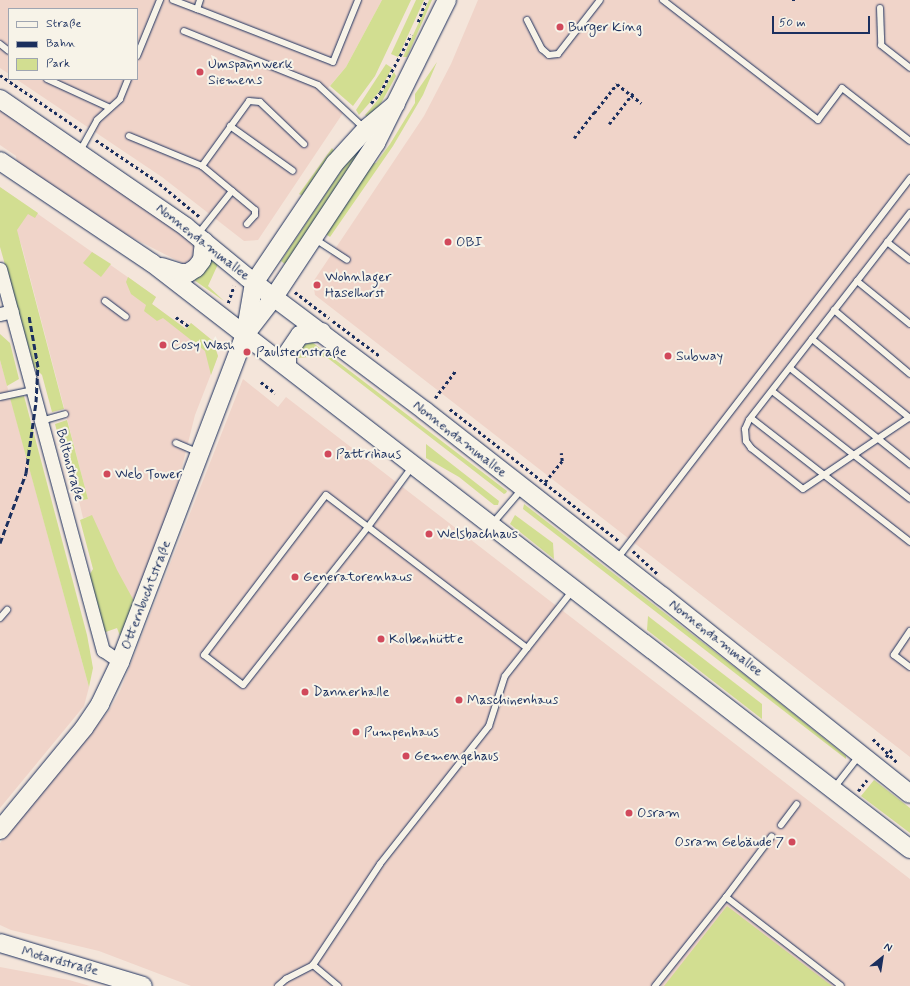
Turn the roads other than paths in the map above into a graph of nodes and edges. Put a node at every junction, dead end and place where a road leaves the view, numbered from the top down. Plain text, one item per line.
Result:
1 (160, 0) edge
2 (173, 0) edge
3 (200, 0) edge
4 (358, 0) edge
5 (447, 0) edge
6 (600, 0) edge
7 (662, 0) edge
8 (880, 8) dead end
9 (196, 9) junction
10 (526, 20) dead end
11 (184, 31) dead end
12 (0, 44) edge
13 (8, 50) edge
14 (138, 54) edge
15 (910, 68) edge
16 (49, 80) edge
17 (128, 80) edge
18 (0, 99) edge
19 (396, 104) junction
20 (110, 108) junction
21 (361, 125) junction
22 (230, 126) junction
23 (129, 136) dead end
24 (910, 141) edge
25 (304, 144) dead end
26 (80, 152) junction
27 (0, 161) edge
28 (202, 166) junction
29 (293, 171) dead end
30 (910, 178) edge
31 (232, 191) junction
32 (910, 213) edge
33 (247, 224) dead end
34 (202, 233) junction
35 (313, 238) junction
36 (887, 242) junction
37 (347, 260) dead end
38 (910, 260) edge
39 (152, 263) junction
40 (2, 274) edge
41 (857, 281) junction
42 (254, 283) junction
43 (274, 297) junction
44 (105, 301) dead end
45 (834, 310) junction
46 (6, 313) edge
47 (126, 317) dead end
48 (910, 324) edge
49 (322, 332) junction
50 (245, 335) junction
51 (812, 339) junction
52 (287, 366) junction
53 (790, 368) junction
54 (910, 374) edge
55 (33, 390) junction
56 (772, 391) junction
57 (0, 397) edge
58 (65, 414) dead end
59 (909, 417) edge
60 (751, 418) junction
61 (41, 421) junction
62 (878, 438) junction
63 (176, 443) dead end
64 (200, 454) junction
65 (852, 456) junction
66 (910, 464) edge
67 (414, 466) junction
68 (823, 476) junction
69 (523, 488) junction
70 (910, 499) edge
71 (491, 525) junction
72 (368, 527) junction
73 (910, 542) edge
74 (616, 560) junction
75 (573, 589) junction
76 (6, 610) dead end
77 (0, 618) edge
78 (910, 631) edge
79 (527, 648) junction
80 (120, 662) junction
81 (910, 667) edge
82 (861, 754) junction
83 (833, 789) junction
84 (910, 794) edge
85 (796, 804) dead end
86 (1, 825) edge
87 (781, 825) dead end
88 (772, 836) dead end
89 (910, 849) edge
90 (726, 897) junction
91 (3, 946) edge
92 (313, 965) junction
93 (143, 986) edge
94 (278, 986) edge
95 (338, 986) edge
96 (655, 986) edge
97 (841, 986) edge

1 - 14 lane
2 - 9 lane
3 - 9 lane
4 - 9 lane
5 - 19 main road
6 - 10 lane
7 - 24 lane
8 - 15 lane
11 - 21 lane
12 - 13 lane
16 - 20 lane
17 - 20 lane
18 - 26 main road, Nonnendammallee
19 - 21 main road
19 - 35 main road
20 - 26 lane
21 - 42 main road
22 - 25 lane
22 - 28 lane
22 - 29 lane
23 - 28 lane
26 - 34 main road, Nonnendammallee
27 - 39 main road
28 - 31 lane
30 - 74 lane
31 - 33 lane
31 - 34 lane
32 - 36 lane
34 - 39 main road
34 - 42 main road, Nonnendammallee
35 - 37 lane
35 - 43 main road
36 - 38 lane
36 - 41 lane
39 - 50 main road
40 - 46 street, Boltonstraße
41 - 45 lane
41 - 48 lane
42 - 43 main road, Nonnendammallee
42 - 50 main road
43 - 49 main road, Nonnendammallee
43 - 50 main road
44 - 47 lane
45 - 51 lane
45 - 54 lane
46 - 55 street, Boltonstraße
49 - 52 main road
49 - 69 main road, Nonnendammallee
50 - 52 main road
50 - 64 main road, Otternbuchtstraße
51 - 53 lane
51 - 59 lane
52 - 67 main road
53 - 56 lane
53 - 62 lane
55 - 57 lane
55 - 61 street, Boltonstraße
56 - 60 lane
56 - 65 lane
58 - 61 lane
59 - 62 lane
60 - 68 lane
60 - 68 lane
61 - 80 street, Boltonstraße
62 - 65 lane
62 - 66 lane
63 - 64 lane
64 - 80 main road, Otternbuchtstraße
65 - 68 lane
65 - 70 lane
67 - 71 main road
67 - 72 lane
68 - 73 lane
69 - 71 lane
69 - 74 main road, Nonnendammallee
71 - 75 main road
72 - 72 lane
72 - 79 lane
74 - 82 main road, Nonnendammallee
75 - 79 lane
75 - 83 main road
76 - 77 lane
78 - 81 lane
79 - 92 lane
80 - 86 main road, Otternbuchtstraße
82 - 83 lane
82 - 84 main road, Nonnendammallee
83 - 89 main road
85 - 87 lane
88 - 90 lane
90 - 96 lane
90 - 97 lane
91 - 93 main road, Motardstraße
92 - 94 lane
92 - 95 lane

